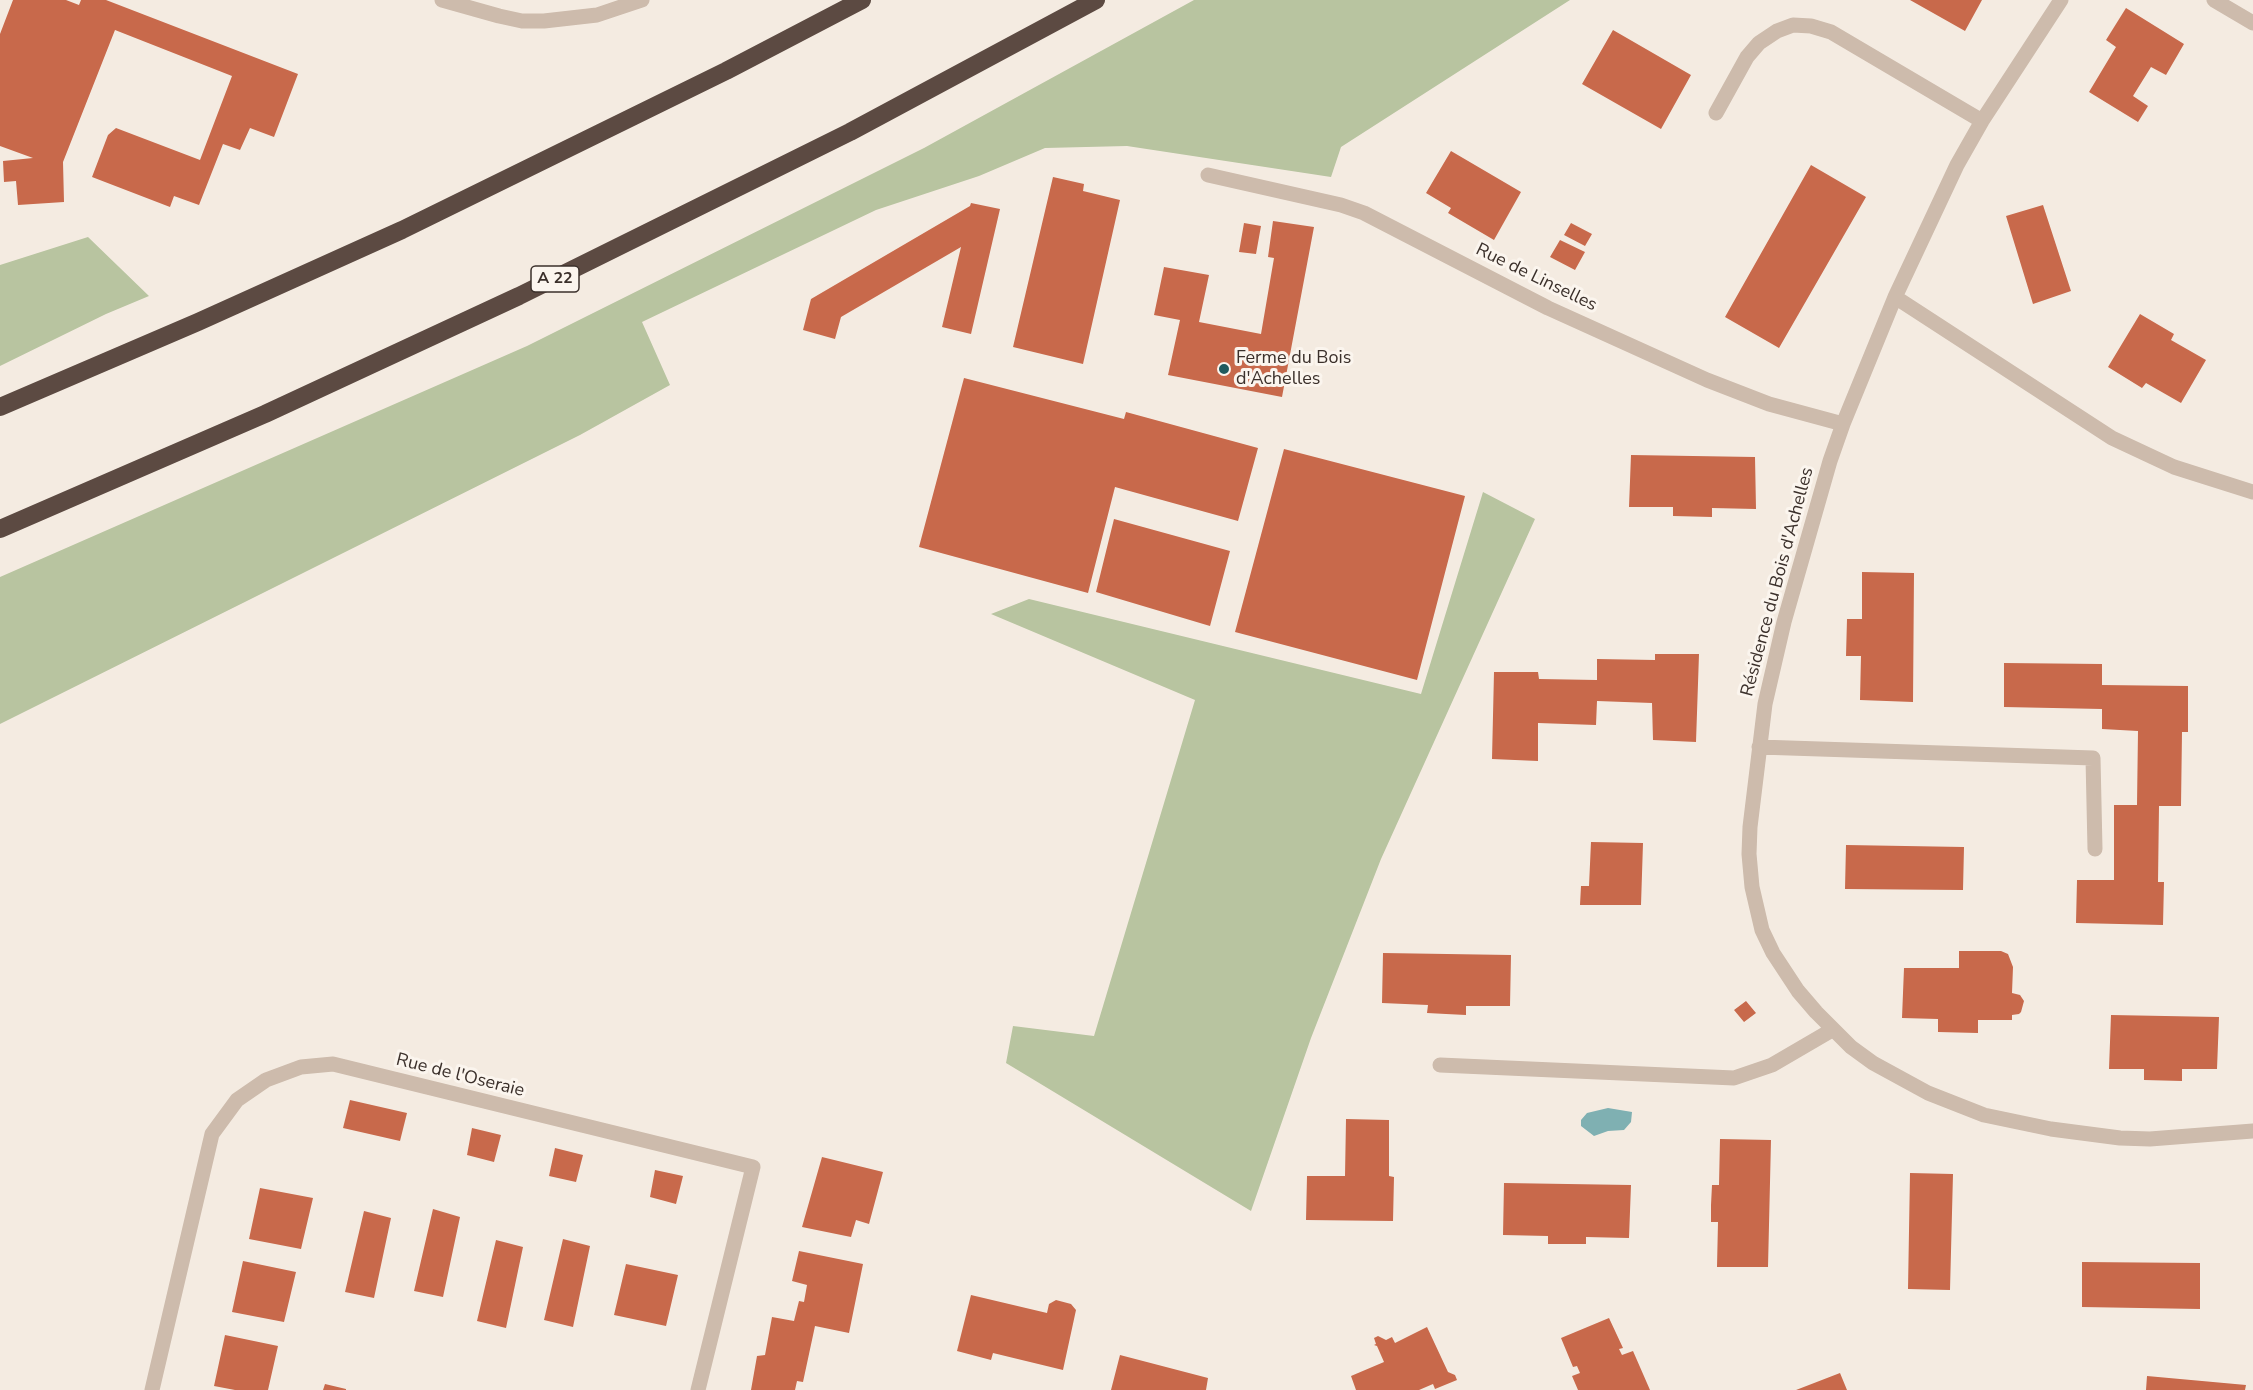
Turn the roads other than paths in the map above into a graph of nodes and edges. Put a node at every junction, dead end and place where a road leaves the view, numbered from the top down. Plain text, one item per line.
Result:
1 (442, 0) edge
2 (642, 0) edge
3 (862, 0) edge
4 (1096, 0) edge
5 (2061, 0) edge
6 (2214, 0) edge
7 (2253, 23) edge
8 (1716, 113) dead end
9 (1982, 121) junction
10 (1208, 175) dead end
11 (1894, 297) junction
12 (0, 407) edge
13 (1843, 424) junction
14 (2253, 492) edge
15 (0, 529) edge
16 (1759, 747) junction
17 (2095, 849) dead end
18 (1833, 1030) junction
19 (1440, 1065) dead end
20 (2253, 1131) edge
21 (152, 1390) edge
22 (698, 1390) edge

1 - 2 street
3 - 12 highway
4 - 15 highway, A 22
5 - 9 street, Résidence du Bois d'Achelles
6 - 7 street
8 - 9 street
9 - 11 street, Résidence du Bois d'Achelles
10 - 13 street, Rue de Linselles
11 - 13 street, Résidence du Bois d'Achelles
11 - 14 street
13 - 16 street, Résidence du Bois d'Achelles
16 - 17 street
16 - 18 street, Résidence du Bois d'Achelles
18 - 19 street
18 - 20 street, Résidence du Bois d'Achelles
21 - 22 street, Rue de l'Oseraie

